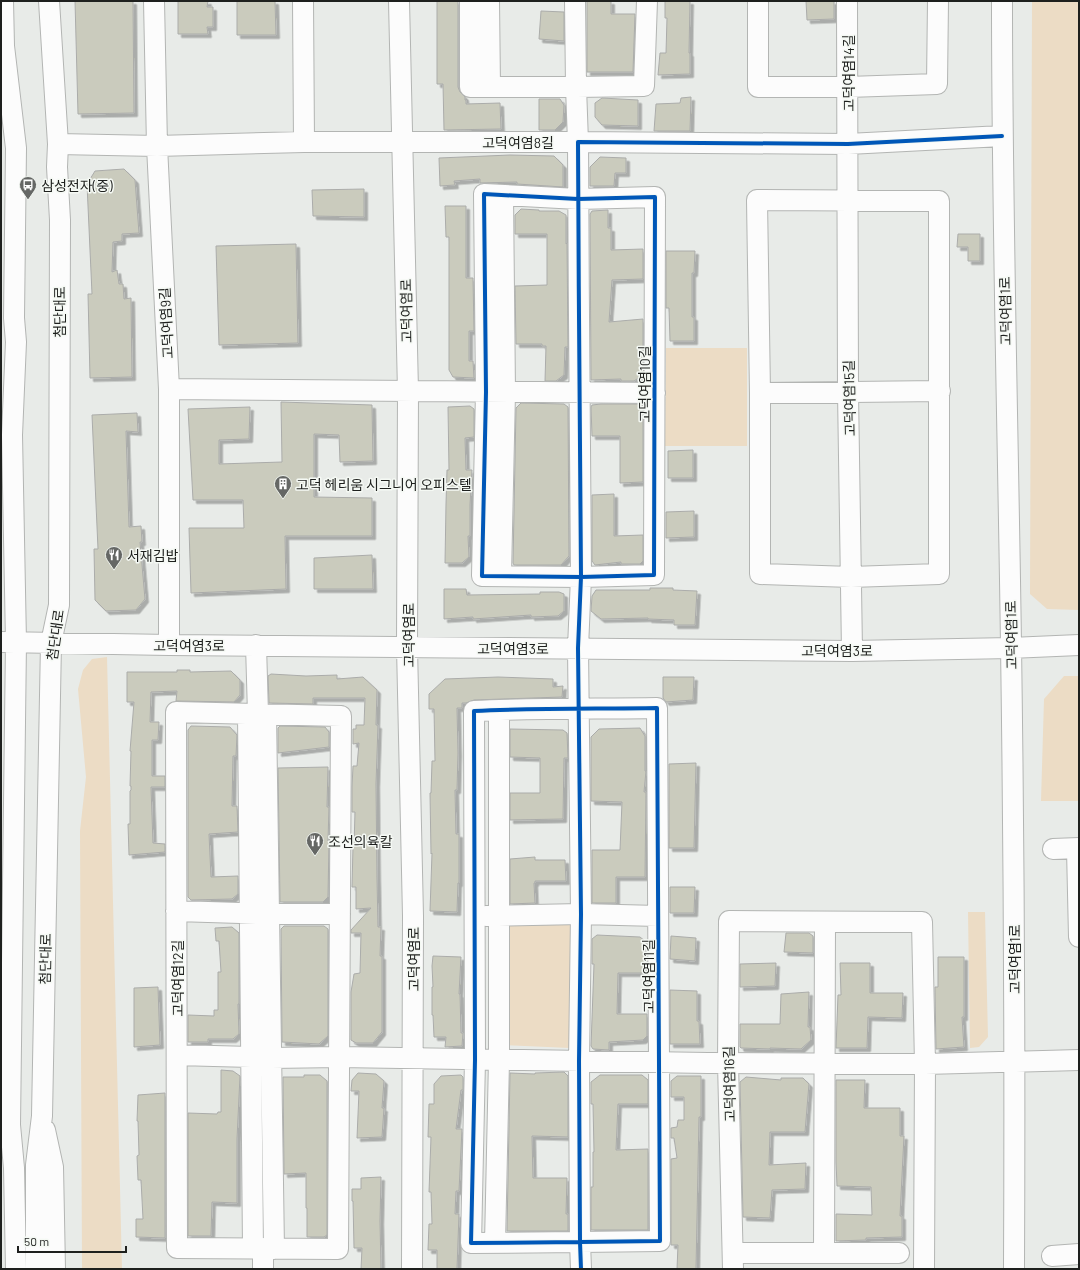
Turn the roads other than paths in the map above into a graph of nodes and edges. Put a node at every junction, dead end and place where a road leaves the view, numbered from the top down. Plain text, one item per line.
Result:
1 (3, 1) edge
2 (49, 1) edge
3 (154, 1) edge
4 (303, 1) edge
5 (399, 1) edge
6 (470, 1) edge
7 (489, 1) edge
8 (575, 1) edge
9 (647, 1) edge
10 (758, 1) edge
11 (847, 1) edge
12 (938, 1) edge
13 (1002, 1) edge
14 (490, 87) junction
15 (576, 87) junction
16 (848, 87) junction
17 (1002, 136) junction
18 (304, 142) junction
19 (403, 142) junction
20 (578, 142) junction
21 (58, 144) junction
22 (848, 144) junction
23 (157, 146) junction
24 (578, 199) junction
25 (848, 200) junction
26 (169, 389) junction
27 (408, 391) junction
28 (940, 391) junction
29 (496, 392) junction
30 (579, 392) junction
31 (848, 392) junction
32 (655, 393) junction
33 (760, 393) junction
34 (581, 577) junction
35 (851, 577) junction
36 (8, 642) edge
37 (51, 643) junction
38 (169, 645) junction
39 (256, 645) junction
40 (1079, 645) edge
41 (407, 647) junction
42 (578, 648) junction
43 (1011, 648) junction
44 (852, 651) junction
45 (579, 709) junction
46 (499, 710) junction
47 (257, 714) junction
48 (1078, 848) edge
49 (1053, 849) dead end
50 (176, 911) junction
51 (259, 914) junction
52 (340, 914) junction
53 (581, 914) junction
54 (474, 916) junction
55 (499, 916) junction
56 (658, 916) junction
57 (825, 922) junction
58 (1079, 937) edge
59 (177, 1055) junction
60 (251, 1057) junction
61 (339, 1057) junction
62 (271, 1058) junction
63 (414, 1058) junction
64 (475, 1060) junction
65 (499, 1060) junction
66 (1079, 1060) edge
67 (580, 1061) junction
68 (659, 1062) junction
69 (1014, 1062) junction
70 (728, 1063) junction
71 (824, 1063) junction
72 (925, 1064) junction
73 (42, 1116) junction
74 (10, 1125) junction
75 (1, 1147) edge
76 (580, 1242) junction
77 (495, 1243) junction
78 (263, 1248) junction
79 (824, 1253) junction
80 (899, 1253) dead end
81 (1079, 1254) edge
82 (1052, 1256) dead end
83 (733, 1261) edge
84 (16, 1269) edge
85 (36, 1269) edge
86 (54, 1269) edge
87 (262, 1269) edge
88 (412, 1269) edge
89 (580, 1269) edge
90 (924, 1269) edge
91 (1014, 1269) edge

1 - 36 street
2 - 21 street, 첨단대로
3 - 23 street, 고덕여염9길
4 - 18 street
5 - 19 street, 고덕여염로
6 - 14 street
7 - 14 street
8 - 15 street
9 - 15 street
10 - 16 street
11 - 16 street, 고덕여염14길
12 - 16 street
13 - 17 street, 고덕여염1로
14 - 15 street
15 - 20 street
16 - 22 street, 고덕여염14길
17 - 22 street, 고덕여염8길
17 - 43 street, 고덕여염1로
18 - 19 street
18 - 23 street
19 - 20 street, 고덕여염8길
19 - 27 street, 고덕여염로
20 - 22 street, 고덕여염8길
20 - 24 street
21 - 23 street
21 - 37 street, 첨단대로
22 - 25 street, 고덕여염15길
23 - 26 street, 고덕여염9길
24 - 29 street, 고덕여염10길
24 - 30 street
24 - 32 street, 고덕여염10길
25 - 28 street
25 - 31 street, 고덕여염15길
25 - 33 street
26 - 27 street
26 - 38 street, 고덕여염9길
27 - 29 street
27 - 41 street, 고덕여염로
28 - 31 street
28 - 35 street
29 - 30 street
29 - 34 street, 고덕여염10길
30 - 32 street
30 - 34 street
31 - 33 street
31 - 35 street, 고덕여염15길
32 - 34 street, 고덕여염10길
33 - 35 street
34 - 42 street
35 - 44 street, 고덕여염15길
36 - 37 street, 고덕여염3로
36 - 74 street
37 - 38 street, 고덕여염3로
37 - 73 street, 첨단대로
38 - 39 street, 고덕여염3로
39 - 41 street, 고덕여염3로
39 - 47 street
40 - 43 street, 고덕여염3로
41 - 42 street, 고덕여염3로
41 - 63 street, 고덕여염로
42 - 44 street, 고덕여염3로
42 - 45 street
43 - 44 street, 고덕여염3로
43 - 69 street, 고덕여염1로
45 - 46 street, 고덕여염11길
45 - 53 street
45 - 56 street, 고덕여염11길
46 - 54 street, 고덕여염11길
46 - 55 street
47 - 50 street, 고덕여염12길
47 - 51 street
47 - 52 street, 고덕여염12길
48 - 49 street
48 - 58 street
50 - 51 street
50 - 59 street, 고덕여염12길
51 - 52 street
51 - 60 street
51 - 62 street
52 - 61 street, 고덕여염12길
53 - 55 street
53 - 56 street
53 - 67 street
54 - 55 street
54 - 64 street
55 - 65 street
56 - 68 street, 고덕여염11길
57 - 70 street, 고덕여염16길
57 - 71 street
57 - 72 street, 고덕여염16길
59 - 60 street
59 - 78 street, 고덕여염12길
60 - 62 street
60 - 78 street
61 - 62 street
61 - 63 street
61 - 78 street, 고덕여염12길
62 - 78 street
63 - 64 street
63 - 88 street, 고덕여염로
64 - 65 street
64 - 77 street, 고덕여염11길
65 - 67 street
65 - 77 street
66 - 69 street
67 - 68 street
67 - 76 street
68 - 70 street
68 - 76 street, 고덕여염11길
69 - 72 street
69 - 91 street, 고덕여염1로
70 - 71 street
70 - 83 street, 고덕여염16길
71 - 72 street
71 - 79 street
72 - 90 street, 고덕여염16길
73 - 85 street, 첨단대로
73 - 86 street
74 - 75 street
74 - 84 street
76 - 77 street, 고덕여염11길
76 - 89 street
78 - 87 street
79 - 80 street, 고덕여염16길
79 - 83 street, 고덕여염16길
81 - 82 street

